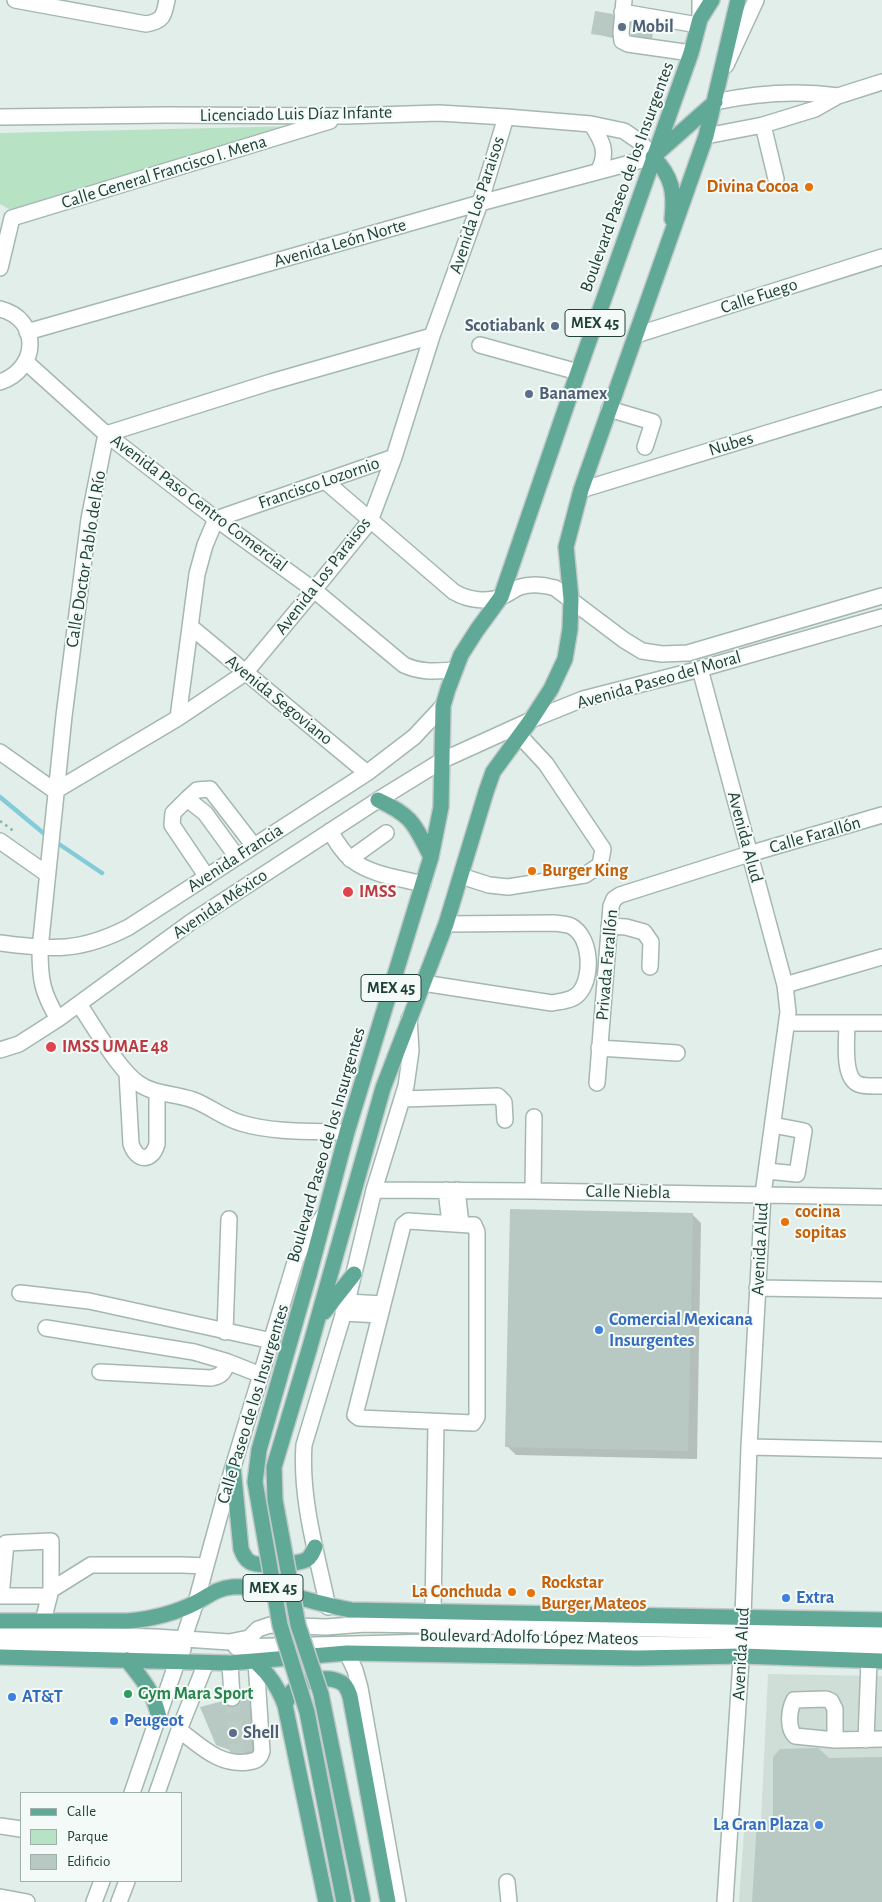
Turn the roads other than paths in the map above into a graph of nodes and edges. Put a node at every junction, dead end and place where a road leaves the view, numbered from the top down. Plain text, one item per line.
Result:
1 (15, 0) edge
2 (167, 0) edge
3 (700, 0) edge
4 (712, 0) edge
5 (738, 0) edge
6 (756, 0) edge
7 (623, 6) edge
8 (699, 22) junction
9 (691, 53) junction
10 (719, 80) junction
11 (881, 84) edge
12 (838, 96) junction
13 (715, 102) junction
14 (345, 116) junction
15 (506, 117) junction
16 (0, 118) edge
17 (591, 124) junction
18 (763, 125) junction
19 (706, 136) junction
20 (653, 157) junction
21 (598, 171) junction
22 (776, 179) dead end
23 (480, 203) junction
24 (6, 216) edge
25 (667, 248) junction
26 (882, 256) edge
27 (0, 268) edge
28 (0, 309) edge
29 (27, 332) junction
30 (636, 335) junction
31 (432, 336) junction
32 (480, 345) dead end
33 (26, 362) junction
34 (578, 372) junction
35 (0, 382) edge
36 (882, 398) edge
37 (609, 409) junction
38 (106, 434) junction
39 (645, 447) dead end
40 (394, 458) junction
41 (325, 481) junction
42 (581, 490) junction
43 (216, 518) junction
44 (370, 521) junction
45 (314, 590) junction
46 (882, 596) edge
47 (502, 597) junction
48 (571, 599) junction
49 (882, 616) edge
50 (191, 627) junction
51 (700, 668) junction
52 (455, 670) junction
53 (245, 673) junction
54 (444, 706) junction
55 (178, 718) junction
56 (531, 720) junction
57 (520, 736) junction
58 (0, 752) edge
59 (443, 760) junction
60 (367, 773) junction
61 (55, 791) junction
62 (188, 799) junction
63 (378, 800) junction
64 (882, 816) edge
65 (330, 831) junction
66 (386, 833) dead end
67 (0, 841) edge
68 (254, 846) junction
69 (749, 854) junction
70 (237, 857) junction
71 (431, 857) junction
72 (350, 859) junction
73 (47, 874) junction
74 (461, 876) junction
75 (207, 877) junction
76 (423, 884) junction
77 (446, 924) junction
78 (609, 926) junction
79 (0, 943) edge
80 (40, 949) junction
81 (882, 957) edge
82 (650, 967) dead end
83 (423, 983) junction
84 (785, 985) junction
85 (79, 1004) junction
86 (58, 1019) junction
87 (409, 1019) junction
88 (788, 1023) junction
89 (847, 1024) junction
90 (882, 1024) edge
91 (600, 1048) junction
92 (0, 1050) edge
93 (677, 1053) dead end
94 (127, 1074) junction
95 (597, 1083) dead end
96 (882, 1086) edge
97 (157, 1092) junction
98 (402, 1099) junction
99 (534, 1117) dead end
100 (505, 1120) dead end
101 (773, 1125) junction
102 (347, 1132) junction
103 (766, 1171) junction
104 (374, 1190) junction
105 (452, 1190) junction
106 (533, 1191) junction
107 (763, 1194) junction
108 (882, 1197) edge
109 (325, 1214) junction
110 (229, 1219) dead end
111 (456, 1224) junction
112 (354, 1274) junction
113 (757, 1288) junction
114 (882, 1290) edge
115 (20, 1293) dead end
116 (345, 1308) junction
117 (381, 1309) junction
118 (318, 1322) junction
119 (46, 1328) dead end
120 (225, 1332) junction
121 (272, 1341) junction
122 (228, 1362) junction
123 (100, 1372) dead end
124 (261, 1375) junction
125 (436, 1422) junction
126 (749, 1447) junction
127 (882, 1450) edge
128 (233, 1467) junction
129 (315, 1547) junction
130 (206, 1566) junction
131 (50, 1593) junction
132 (196, 1602) junction
133 (328, 1607) junction
134 (433, 1612) junction
135 (882, 1620) edge
136 (0, 1621) edge
137 (43, 1621) junction
138 (882, 1633) edge
139 (0, 1634) edge
140 (742, 1638) junction
141 (0, 1645) edge
142 (882, 1647) edge
143 (181, 1650) junction
144 (347, 1653) junction
145 (0, 1657) edge
146 (126, 1660) junction
147 (875, 1661) edge
148 (256, 1662) junction
149 (206, 1663) junction
150 (230, 1663) junction
151 (232, 1698) tunnel mouth
152 (285, 1705) junction
153 (159, 1717) junction
154 (179, 1730) junction
155 (882, 1739) edge
156 (835, 1740) dead end
157 (866, 1740) junction
158 (132, 1792) edge
159 (157, 1792) edge
160 (0, 1826) edge
161 (20, 1829) edge
162 (102, 1882) edge
163 (127, 1882) edge
164 (507, 1882) dead end
165 (0, 1897) edge
166 (125, 1901) edge
167 (27, 1902) edge
168 (94, 1902) edge
169 (326, 1902) edge
170 (344, 1902) edge
171 (363, 1902) edge
172 (388, 1902) edge
173 (398, 1902) edge
174 (509, 1902) edge
175 (725, 1902) edge

1 - 2 street
3 - 8 street, Boulevard Paseo de los Insurgentes
4 - 8 main road, Boulevard Paseo de los Insurgentes / MEX 45
5 - 10 main road, MEX 45
6 - 10 street
7 - 8 street
7 - 9 street
8 - 9 main road, Boulevard Paseo de los Insurgentes / MEX 45
9 - 20 main road, Boulevard Paseo de los Insurgentes / MEX 45
10 - 13 main road, MEX 45
11 - 12 street
12 - 13 street
12 - 18 street
13 - 19 main road, MEX 45
13 - 20 main road
14 - 15 street, Licenciado Luis Díaz Infante
14 - 16 street, Licenciado Luis Díaz Infante
14 - 24 street, Calle General Francisco I. Mena
15 - 17 street, Licenciado Luis Díaz Infante
15 - 23 street, Avenida Los Paraisos
17 - 20 street, Licenciado Luis Díaz Infante
17 - 21 street
18 - 19 street
18 - 22 street
19 - 25 main road, MEX 45
20 - 21 street, Avenida León Norte
20 - 25 main road
20 - 34 main road, Boulevard Paseo de los Insurgentes / MEX 45
21 - 23 street, Avenida León Norte
23 - 29 street, Avenida León Norte
23 - 31 street, Avenida Los Paraisos
24 - 27 street
25 - 30 main road, MEX 45
26 - 30 street, Calle Fuego
28 - 29 street
29 - 33 street
30 - 37 main road, MEX 45
31 - 38 street
31 - 40 street, Avenida Los Paraisos
32 - 34 street
33 - 35 street
33 - 38 street, Avenida Paso Centro Comercial
34 - 47 main road, Boulevard Paseo de los Insurgentes / MEX 45
36 - 42 street, Nubes
37 - 39 street
37 - 42 main road, MEX 45
38 - 43 street, Avenida Paso Centro Comercial
38 - 61 street, Calle Doctor Pablo del Río
40 - 41 street, Francisco Lozornio
40 - 44 street, Avenida Los Paraisos
41 - 43 street, Francisco Lozornio
41 - 44 street, Avenida Paseo del Moral
42 - 48 main road, MEX 45
43 - 45 street, Avenida Paso Centro Comercial
43 - 50 street
44 - 45 street, Avenida Los Paraisos
44 - 47 street, Avenida Paseo del Moral
45 - 52 street, Avenida Paso Centro Comercial
45 - 53 street, Avenida Los Paraisos
46 - 48 street, Avenida Paseo del Moral
47 - 48 street, Avenida Paseo del Moral
47 - 52 main road, Boulevard Paseo de los Insurgentes / MEX 45
48 - 56 main road, MEX 45
49 - 51 street, Avenida Paseo del Moral
50 - 53 street, Avenida Segoviano
50 - 55 street
51 - 56 street, Avenida Paseo del Moral
51 - 69 street, Avenida Alud
52 - 54 main road, Boulevard Paseo de los Insurgentes / MEX 45
53 - 55 street, Avenida Los Paraisos
53 - 60 street, Avenida Segoviano
54 - 59 main road, Boulevard Paseo de los Insurgentes / MEX 45
54 - 60 street, Avenida Francia
55 - 61 street, Avenida Los Paraisos
56 - 57 main road, MEX 45
56 - 59 street, Avenida Paseo del Moral
57 - 74 main road, MEX 45
57 - 74 street
58 - 61 street
59 - 63 street, Avenida México
59 - 71 main road, Boulevard Paseo de los Insurgentes / MEX 45
60 - 68 street, Avenida Francia
61 - 73 street, Calle Doctor Pablo del Río
62 - 68 street
62 - 70 street
62 - 75 street
63 - 65 street, Avenida México
63 - 71 main road
64 - 69 street, Calle Farallón
65 - 72 street
65 - 85 street, Avenida México
66 - 72 street
67 - 73 street
68 - 70 street, Avenida Francia
69 - 78 street, Privada Farallón
69 - 84 street, Avenida Alud
70 - 75 street, Avenida Francia
71 - 76 main road, Boulevard Paseo de los Insurgentes / MEX 45
72 - 76 street
73 - 80 street, Calle Doctor Pablo del Río
74 - 77 main road, MEX 45
75 - 80 street, Avenida Francia
76 - 102 main road, Boulevard Paseo de los Insurgentes / MEX 45
77 - 83 main road, MEX 45
77 - 83 street
78 - 82 street
78 - 91 street, Privada Farallón
79 - 80 street, Avenida Francia
80 - 86 street, Calle Doctor Pablo del Río
81 - 84 street
83 - 87 main road, MEX 45
84 - 88 street, Avenida Alud
85 - 86 street, Avenida México
85 - 94 street
86 - 92 street, Avenida México
87 - 98 street
87 - 118 main road, MEX 45
88 - 89 street
88 - 101 street, Avenida Alud
89 - 90 street
89 - 96 street
91 - 93 street
91 - 95 street, Privada Farallón
94 - 97 street
94 - 97 street
97 - 102 street
98 - 100 street
98 - 104 street
99 - 106 street
101 - 103 street, Avenida Alud
101 - 103 street
102 - 109 main road, Boulevard Paseo de los Insurgentes / MEX 45
103 - 107 street, Avenida Alud
104 - 105 street, Calle Niebla
104 - 112 street
105 - 106 street, Calle Niebla
105 - 111 street
106 - 107 street, Calle Niebla
107 - 108 street, Calle Niebla
107 - 113 street, Avenida Alud
109 - 121 street, Calle Paseo de los Insurgentes
109 - 170 main road, Boulevard Paseo de los Insurgentes / MEX 45, bridge
110 - 120 street
111 - 117 street
111 - 125 street
112 - 116 street
112 - 118 main road
113 - 114 street
113 - 126 street, Avenida Alud
115 - 120 street
116 - 117 street
116 - 129 street
117 - 125 street
118 - 171 main road, MEX 45, bridge
119 - 122 street
120 - 121 street
121 - 124 street, Calle Paseo de los Insurgentes
122 - 123 street
122 - 124 street
124 - 128 street, Calle Paseo de los Insurgentes
125 - 134 street
126 - 127 street
126 - 140 street, Avenida Alud
128 - 129 main road
128 - 130 street, Calle Paseo de los Insurgentes
129 - 133 street
130 - 131 street
130 - 132 street, Calle Paseo de los Insurgentes
131 - 131 street
131 - 137 street
132 - 133 main road, Boulevard Adolfo López Mateos
132 - 137 main road, Boulevard Adolfo López Mateos
132 - 143 street, Calle Paseo de los Insurgentes
133 - 134 main road, Boulevard Adolfo López Mateos
134 - 140 main road, Boulevard Adolfo López Mateos
135 - 140 main road, Boulevard Adolfo López Mateos
136 - 137 main road, Boulevard Adolfo López Mateos
138 - 140 street
139 - 143 street
140 - 142 street
140 - 143 street
140 - 143 street
140 - 144 main road, Boulevard Adolfo López Mateos
140 - 147 main road, Boulevard Adolfo López Mateos
140 - 175 street, Avenida Alud
141 - 143 street
143 - 146 main road, Boulevard Adolfo López Mateos
143 - 149 main road, Boulevard Adolfo López Mateos
143 - 153 street, Calle Paseo de los Insurgentes
144 - 148 main road, Boulevard Adolfo López Mateos
144 - 173 street
145 - 146 main road, Boulevard Adolfo López Mateos
146 - 153 main road
147 - 157 street
148 - 150 main road, Boulevard Adolfo López Mateos
148 - 152 main road
148 - 154 street
149 - 150 main road, Boulevard Adolfo López Mateos
149 - 154 street
150 - 151 street
152 - 169 main road
152 - 172 main road
153 - 158 street, Calle Paseo de los Insurgentes
154 - 159 street
155 - 157 street
156 - 157 street
160 - 161 street
162 - 168 street
163 - 166 street
164 - 174 street
165 - 167 street

